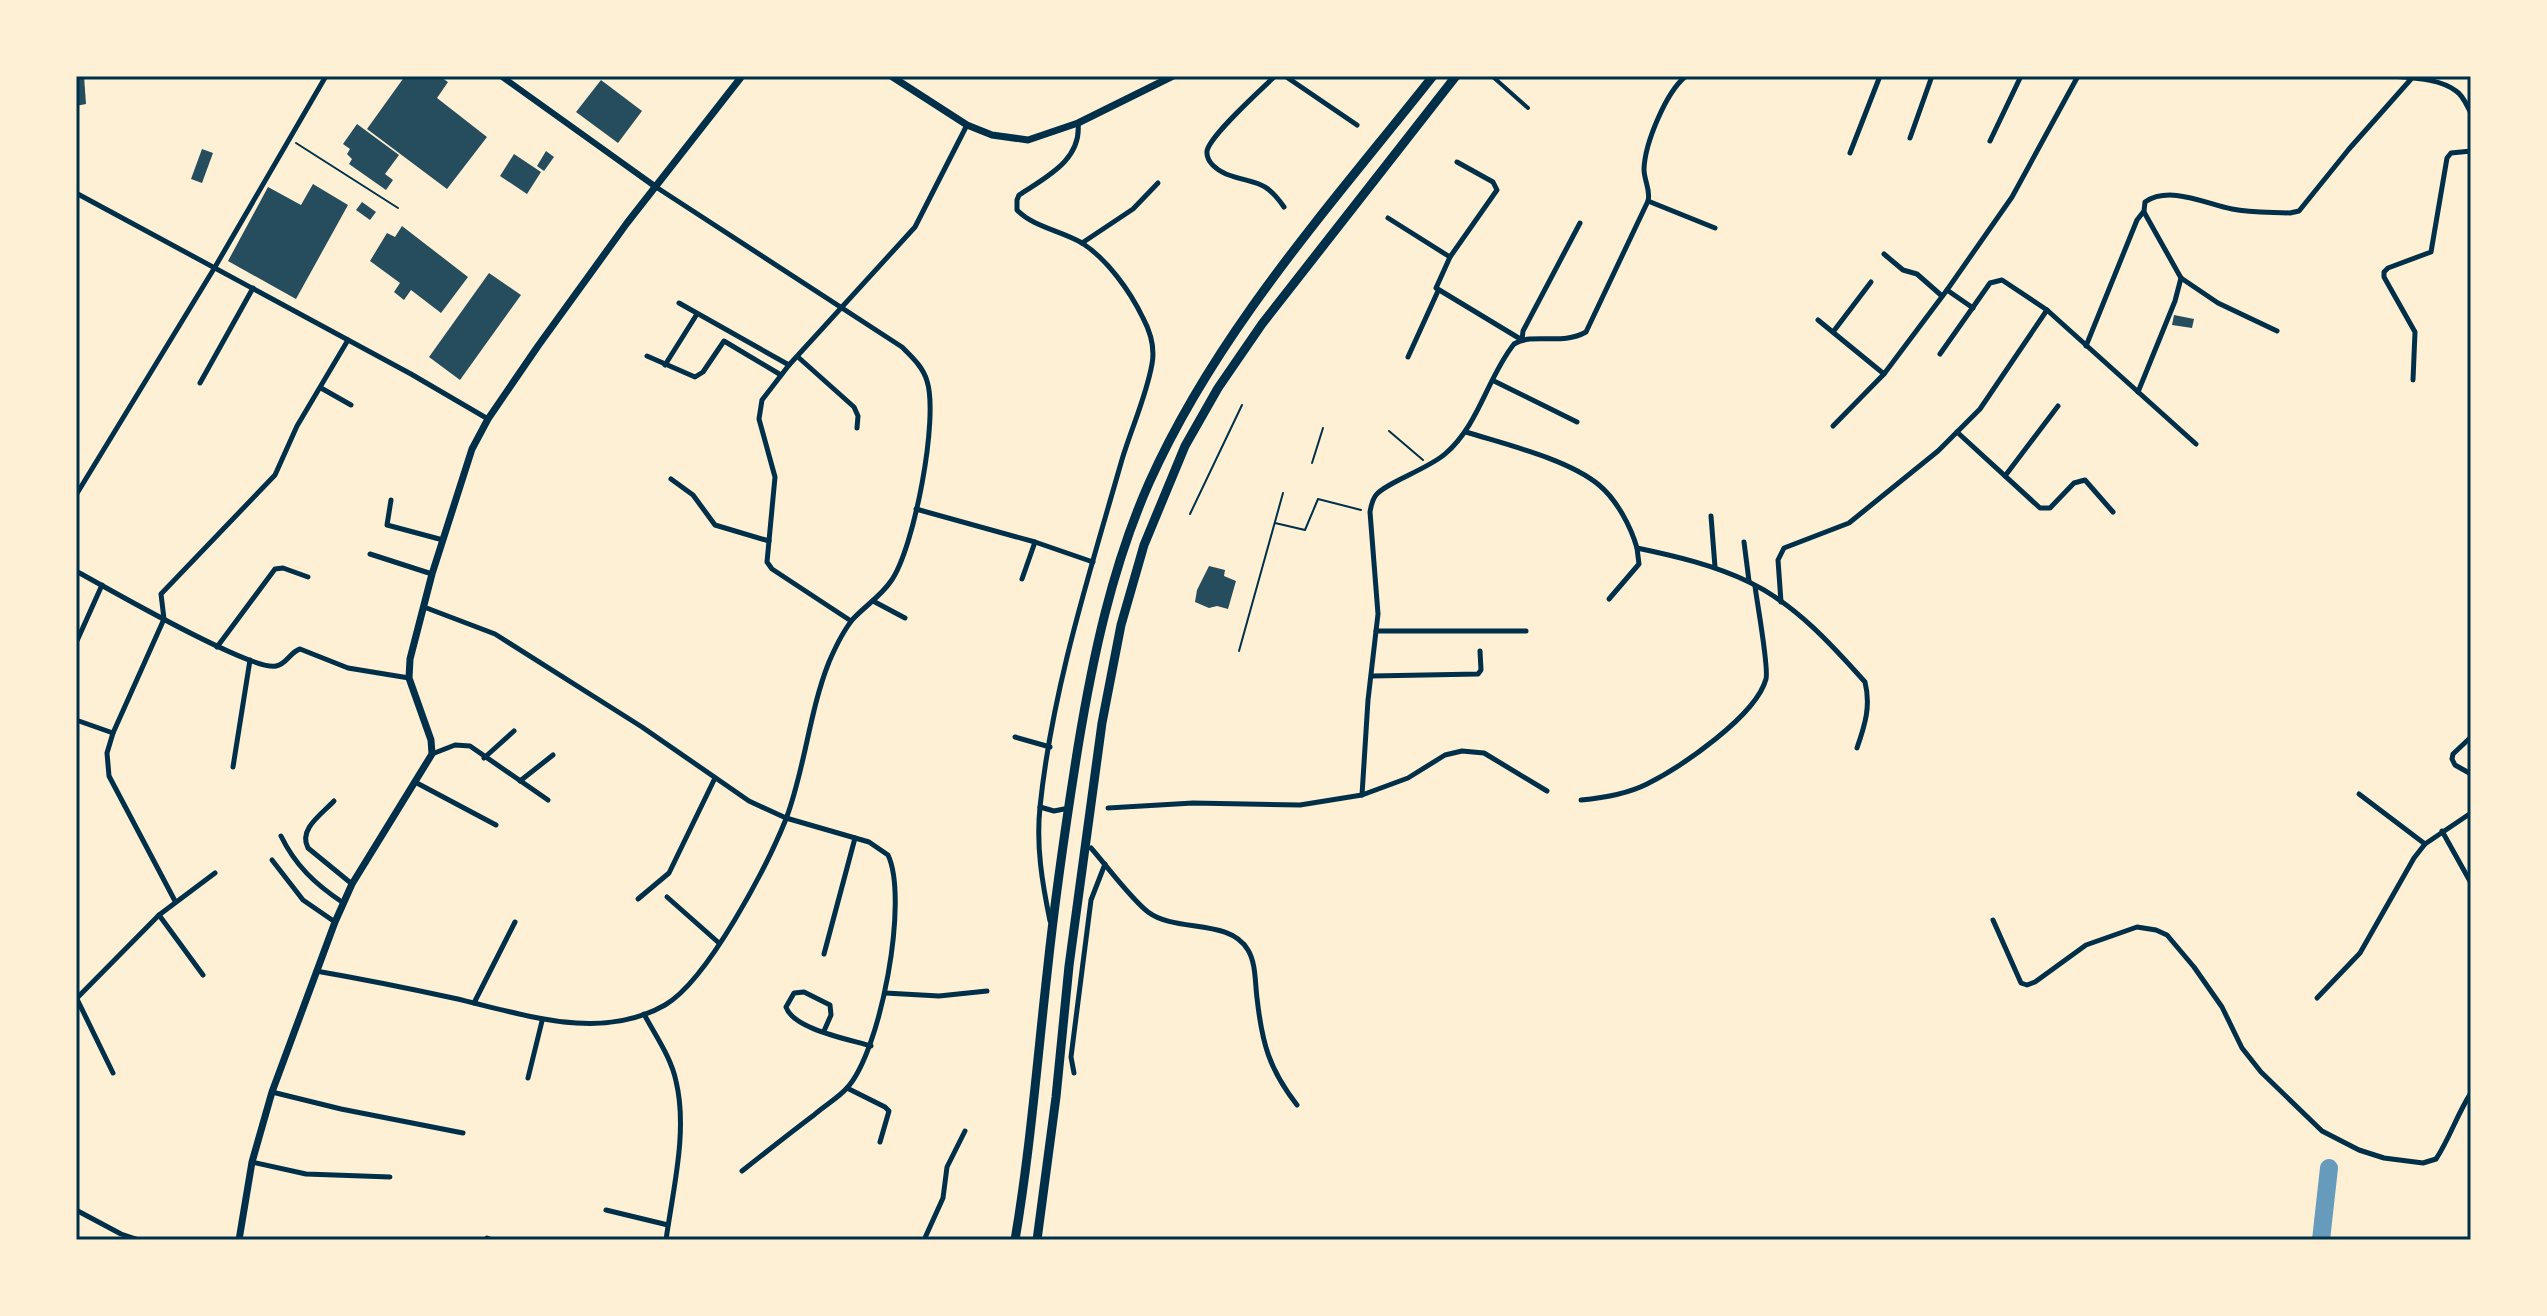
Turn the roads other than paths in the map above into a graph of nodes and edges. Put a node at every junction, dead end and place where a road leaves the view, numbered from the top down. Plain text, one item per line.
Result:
1 (326, 76) edge
2 (501, 76) edge
3 (520, 76) edge
4 (742, 76) edge
5 (891, 76) edge
6 (1173, 76) edge
7 (1275, 76) edge
8 (1285, 76) edge
9 (1433, 76) edge
10 (1456, 76) edge
11 (1492, 76) edge
12 (1686, 76) edge
13 (1880, 76) edge
14 (1932, 76) edge
15 (2021, 76) edge
16 (2078, 76) edge
17 (2390, 76) edge
18 (2412, 78) junction
19 (513, 85) junction
20 (1528, 108) dead end
21 (2471, 113) edge
22 (1078, 123) junction
23 (967, 125) junction
24 (1357, 125) dead end
25 (1910, 138) dead end
26 (1990, 141) dead end
27 (2471, 151) edge
28 (1850, 153) dead end
29 (1457, 162) dead end
30 (1158, 183) dead end
31 (656, 187) junction
32 (76, 193) edge
33 (1648, 201) junction
34 (1284, 207) dead end
35 (2144, 211) junction
36 (1388, 218) dead end
37 (1580, 223) dead end
38 (1715, 228) dead end
39 (1082, 243) junction
40 (1884, 254) dead end
41 (1450, 257) junction
42 (215, 267) junction
43 (2181, 278) junction
44 (1871, 282) dead end
45 (253, 288) junction
46 (1947, 290) junction
47 (1438, 291) junction
48 (1942, 296) junction
49 (679, 303) dead end
50 (1973, 308) junction
51 (841, 309) junction
52 (2047, 310) junction
53 (697, 314) junction
54 (1818, 320) dead end
55 (2277, 331) dead end
56 (1833, 332) junction
57 (348, 340) junction
58 (1522, 340) junction
59 (2086, 346) junction
60 (1940, 354) dead end
61 (647, 356) dead end
62 (798, 357) junction
63 (1408, 357) dead end
64 (665, 365) junction
65 (789, 365) junction
66 (1884, 374) junction
67 (782, 375) junction
68 (2413, 380) dead end
69 (1494, 381) junction
70 (200, 383) dead end
71 (321, 388) junction
72 (2138, 392) junction
73 (351, 405) dead end
74 (2058, 406) dead end
75 (488, 419) junction
76 (1577, 422) dead end
77 (1833, 426) dead end
78 (857, 428) dead end
79 (1466, 432) junction
80 (1957, 432) junction
81 (2196, 444) dead end
82 (2005, 476) junction
83 (671, 479) dead end
84 (76, 495) edge
85 (391, 500) dead end
86 (916, 509) junction
87 (2113, 512) dead end
88 (1711, 516) dead end
89 (443, 540) junction
90 (769, 541) junction
91 (1035, 542) junction
92 (1744, 542) dead end
93 (1637, 548) junction
94 (370, 554) dead end
95 (1093, 562) junction
96 (1715, 567) junction
97 (76, 571) edge
98 (432, 574) junction
99 (308, 577) dead end
100 (1022, 579) dead end
101 (1752, 584) junction
102 (102, 585) junction
103 (1609, 599) dead end
104 (873, 601) junction
105 (1781, 602) junction
106 (423, 606) junction
107 (905, 618) dead end
108 (164, 619) junction
109 (851, 621) junction
110 (1376, 631) junction
111 (1526, 631) dead end
112 (76, 643) edge
113 (217, 647) junction
114 (1480, 651) dead end
115 (250, 660) junction
116 (1371, 676) junction
117 (409, 678) junction
118 (76, 720) edge
119 (514, 731) dead end
120 (113, 733) junction
121 (1015, 737) dead end
122 (2471, 737) edge
123 (1050, 747) junction
124 (1857, 748) dead end
125 (432, 754) junction
126 (553, 755) dead end
127 (484, 758) junction
128 (233, 767) dead end
129 (2471, 774) edge
130 (715, 778) junction
131 (520, 781) junction
132 (415, 782) junction
133 (1547, 791) dead end
134 (2359, 794) dead end
135 (1362, 795) junction
136 (548, 800) dead end
137 (1581, 800) dead end
138 (334, 801) dead end
139 (1040, 807) junction
140 (1108, 808) dead end
141 (1064, 809) dead end
142 (1054, 811) junction
143 (2471, 813) edge
144 (786, 818) junction
145 (1064, 819) dead end
146 (496, 825) dead end
147 (2442, 831) junction
148 (281, 836) dead end
149 (855, 838) junction
150 (2425, 844) junction
151 (1091, 848) dead end
152 (272, 860) dead end
153 (1105, 864) junction
154 (215, 873) dead end
155 (2471, 883) edge
156 (352, 884) junction
157 (667, 897) dead end
158 (638, 899) dead end
159 (175, 901) junction
160 (342, 902) junction
161 (159, 915) junction
162 (1993, 920) dead end
163 (335, 922) junction
164 (515, 922) dead end
165 (1052, 929) junction
166 (719, 943) junction
167 (824, 954) dead end
168 (316, 971) junction
169 (203, 975) dead end
170 (987, 991) dead end
171 (885, 993) junction
172 (2317, 998) dead end
173 (76, 999) edge
174 (474, 1003) junction
175 (644, 1014) junction
176 (542, 1021) junction
177 (824, 1031) junction
178 (871, 1046) junction
179 (113, 1073) dead end
180 (1074, 1073) dead end
181 (528, 1078) dead end
182 (847, 1088) junction
183 (272, 1092) junction
184 (2471, 1093) edge
185 (1297, 1105) dead end
186 (965, 1131) dead end
187 (463, 1133) dead end
188 (880, 1142) dead end
189 (252, 1162) junction
190 (742, 1171) dead end
191 (390, 1177) dead end
192 (76, 1210) edge
193 (606, 1210) dead end
194 (668, 1225) junction
195 (139, 1240) edge
196 (239, 1240) edge
197 (666, 1240) edge
198 (924, 1240) edge
199 (1015, 1240) edge
200 (1037, 1240) edge

1 - 42 street
2 - 19 street
3 - 19 street
4 - 31 main road
5 - 23 main road
6 - 22 main road
7 - 34 street
8 - 24 street
9 - 165 highway
10 - 200 highway
11 - 20 street
12 - 33 street
13 - 28 street
14 - 25 street
15 - 26 street
16 - 46 street
17 - 18 street
18 - 21 street
18 - 35 street
19 - 31 street
22 - 23 main road
22 - 39 street
23 - 51 street
27 - 68 street
29 - 41 street
30 - 39 street
31 - 51 street
31 - 75 main road
32 - 42 street
33 - 38 street
33 - 58 street
35 - 43 street
35 - 59 street
36 - 41 street
37 - 58 street
39 - 95 street
40 - 48 street
41 - 47 street
42 - 45 street
42 - 84 street
43 - 55 street
43 - 72 street
44 - 56 street
45 - 57 street
45 - 70 street
46 - 48 street
46 - 50 street
47 - 58 street
47 - 63 street
48 - 66 street
49 - 53 street
50 - 52 street
50 - 60 street
51 - 62 street
51 - 86 street
52 - 59 street
52 - 80 street
53 - 64 street
53 - 65 street
54 - 56 street
56 - 66 street
57 - 71 street
57 - 75 street
58 - 69 street
59 - 72 street
61 - 64 street
62 - 65 street
62 - 78 street
64 - 67 street
65 - 67 street
66 - 77 street
67 - 90 street
69 - 76 street
69 - 79 street
71 - 73 street
71 - 108 street
72 - 81 street
74 - 82 street
75 - 89 main road
79 - 93 street
79 - 110 street
80 - 82 street
80 - 105 street
82 - 87 street
83 - 90 street
85 - 89 street
86 - 91 street
86 - 104 street
88 - 96 street
89 - 98 main road
90 - 109 street
91 - 95 street
91 - 100 street
92 - 101 street
93 - 96 street
93 - 103 street
94 - 98 street
95 - 123 street
96 - 101 street
97 - 102 street
98 - 106 main road
99 - 113 street
101 - 105 street
101 - 137 street
102 - 108 street
102 - 112 street
104 - 107 street
104 - 109 street
105 - 124 street
106 - 117 main road
106 - 130 street
108 - 113 street
108 - 120 street
109 - 144 street
110 - 111 street
110 - 116 street
113 - 115 street
114 - 116 street
115 - 117 street
115 - 128 street
116 - 135 street
117 - 125 main road
118 - 120 street
119 - 127 street
120 - 159 street
121 - 123 street
122 - 129 street
123 - 139 street
125 - 127 street
125 - 132 main road
126 - 131 street
127 - 131 street
130 - 144 street
130 - 158 street
131 - 136 street
132 - 146 street
132 - 156 main road
133 - 135 street
134 - 150 street
135 - 140 street
138 - 156 street
139 - 142 street
139 - 165 street
141 - 142 street
142 - 145 street
143 - 147 street
144 - 149 street
144 - 166 street
147 - 150 street
147 - 155 street
148 - 160 street
149 - 167 street
149 - 171 street
150 - 172 street
151 - 153 street
152 - 163 street
153 - 180 street
153 - 185 street
154 - 159 street
156 - 160 main road
157 - 166 street
159 - 161 street
160 - 163 main road
161 - 169 street
161 - 173 street
162 - 184 street
163 - 168 main road
164 - 174 street
165 - 199 highway
166 - 175 street
168 - 174 street
168 - 183 main road
170 - 171 street
171 - 178 street
173 - 179 street
174 - 176 street
175 - 176 street
175 - 194 street
176 - 181 street
177 - 177 street
177 - 178 street
178 - 182 street
182 - 188 street
182 - 190 street
183 - 187 street
183 - 189 main road
186 - 198 street
189 - 191 street
189 - 196 main road
192 - 195 street
193 - 194 street
194 - 197 street

